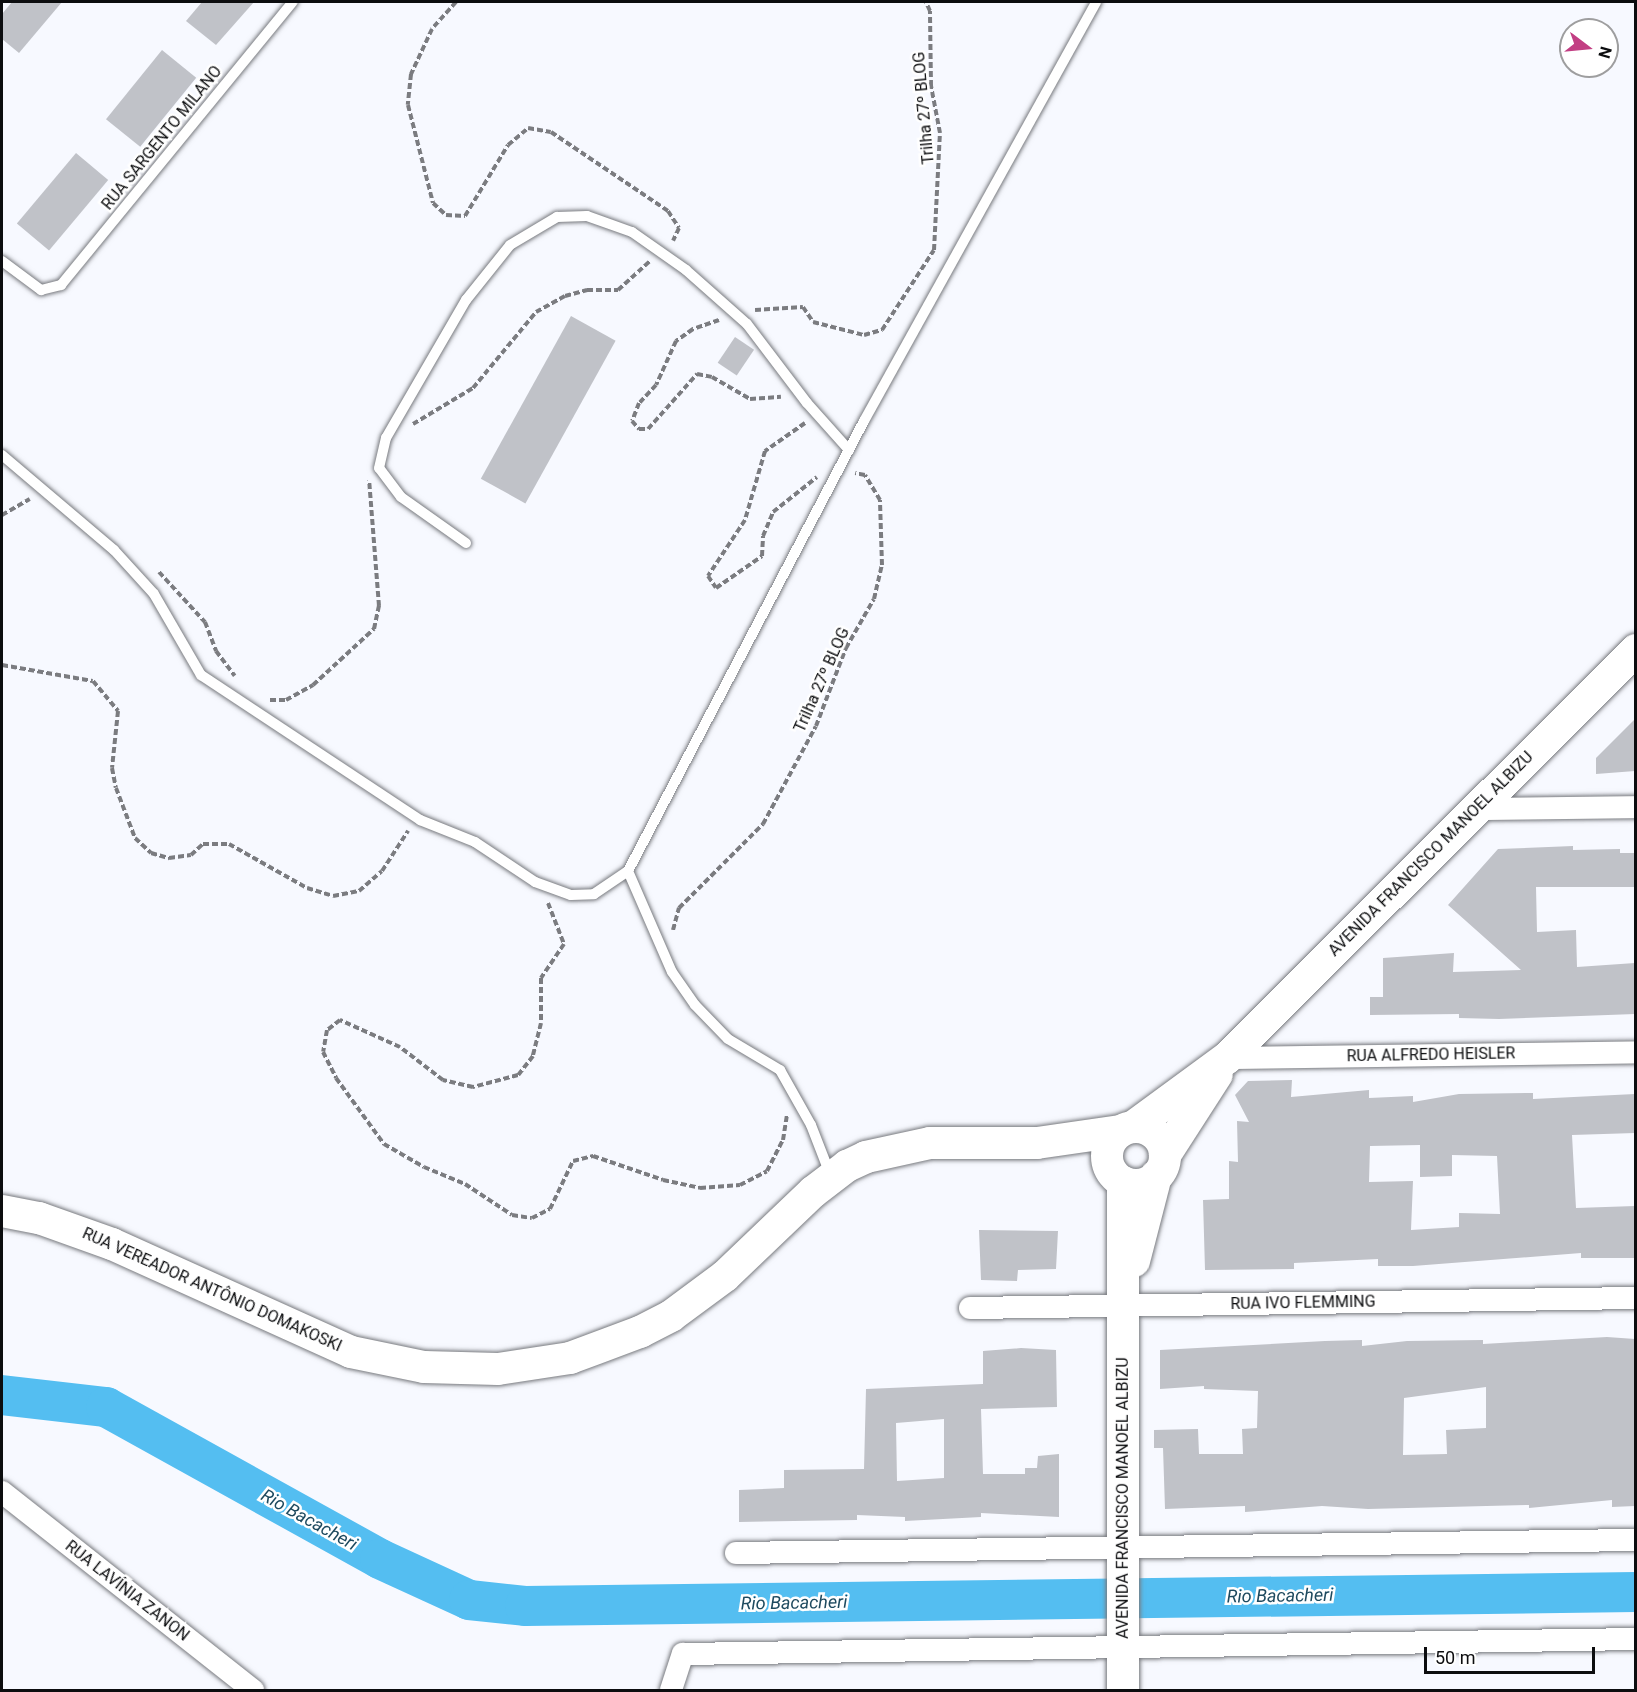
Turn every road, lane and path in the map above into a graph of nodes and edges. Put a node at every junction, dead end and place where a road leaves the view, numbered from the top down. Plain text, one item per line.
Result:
1 (292, 2) edge
2 (926, 2) edge
3 (1096, 2) edge
4 (2, 261) edge
5 (736, 315) junction
6 (807, 403) junction
7 (849, 450) junction
8 (2, 455) edge
9 (839, 469) junction
10 (60, 504) junction
11 (2, 515) edge
12 (466, 543) dead end
13 (1635, 650) edge
14 (2, 665) edge
15 (1635, 807) edge
16 (1477, 808) junction
17 (420, 820) junction
18 (628, 871) junction
19 (535, 882) junction
20 (672, 972) junction
21 (1635, 1052) edge
22 (1227, 1058) junction
23 (790, 1083) junction
24 (1127, 1129) junction
25 (1037, 1143) junction
26 (1161, 1166) junction
27 (1117, 1176) junction
28 (831, 1178) junction
29 (2, 1211) edge
30 (1635, 1298) edge
31 (1123, 1306) junction
32 (970, 1308) dead end
33 (2, 1492) edge
34 (1635, 1540) edge
35 (736, 1553) dead end
36 (1123, 1558) junction
37 (1635, 1639) edge
38 (1123, 1641) junction
39 (242, 1687) edge
40 (671, 1690) edge
41 (1123, 1690) edge

1 - 4 lane, RUA SARGENTO MILANO
2 - 5 path, Trilha 27º BLOG
3 - 7 lane
5 - 6 lane
5 - 6 path, Trilha 27º BLOG
5 - 12 lane
6 - 7 lane
6 - 9 path
7 - 9 lane
8 - 10 lane
9 - 18 lane
9 - 20 path, Trilha 27º BLOG
10 - 11 path
10 - 17 lane
13 - 16 street, AVENIDA FRANCISCO MANOEL ALBIZU
14 - 17 path
15 - 16 street
16 - 22 street, AVENIDA FRANCISCO MANOEL ALBIZU
17 - 19 lane
18 - 19 lane
18 - 20 lane
19 - 23 path
20 - 23 lane
21 - 22 street, RUA ALFREDO HEISLER
22 - 24 street, AVENIDA FRANCISCO MANOEL ALBIZU
22 - 26 street, AVENIDA FRANCISCO MANOEL ALBIZU
23 - 28 lane
24 - 25 street, RUA VEREADOR ANTÔNIO DOMAKOSKI
24 - 26 street
24 - 27 street
25 - 27 street, RUA VEREADOR ANTÔNIO DOMAKOSKI
25 - 28 street, RUA VEREADOR ANTÔNIO DOMAKOSKI
26 - 27 street
26 - 31 street, AVENIDA FRANCISCO MANOEL ALBIZU
27 - 31 street, AVENIDA FRANCISCO MANOEL ALBIZU
28 - 29 street, RUA VEREADOR ANTÔNIO DOMAKOSKI
30 - 31 street, RUA IVO FLEMMING
31 - 32 street, RUA IVO FLEMMING
31 - 36 street, AVENIDA FRANCISCO MANOEL ALBIZU
33 - 39 street, RUA LAVÍNIA ZANON
34 - 36 street
35 - 36 street
36 - 38 street, AVENIDA FRANCISCO MANOEL ALBIZU
37 - 38 street
38 - 40 street
38 - 41 street, AVENIDA FRANCISCO MANOEL ALBIZU

